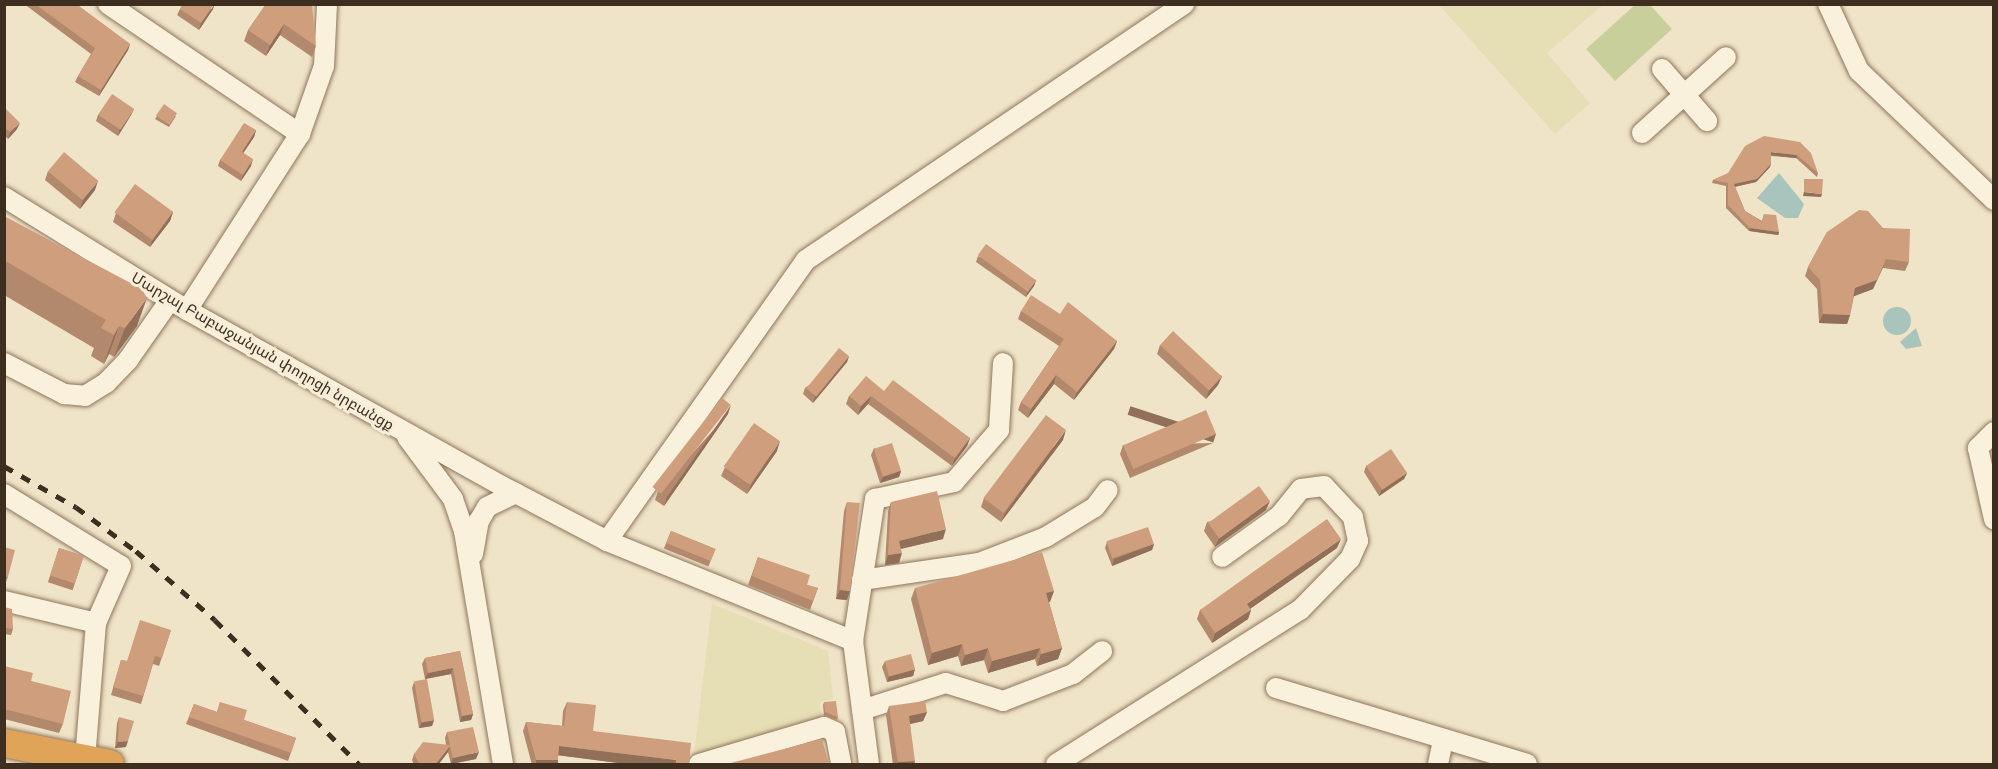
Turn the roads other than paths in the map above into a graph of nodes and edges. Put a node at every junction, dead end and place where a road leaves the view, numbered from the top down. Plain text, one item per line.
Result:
1 (108, 4) edge
2 (327, 4) edge
3 (1184, 4) edge
4 (1828, 4) edge
5 (1726, 57) dead end
6 (1662, 69) dead end
7 (1684, 94) junction
8 (1707, 121) dead end
9 (1642, 133) dead end
10 (300, 134) junction
11 (4, 197) edge
12 (1994, 200) edge
13 (170, 300) junction
14 (188, 310) junction
15 (4, 363) edge
16 (1004, 363) dead end
17 (399, 428) junction
18 (1994, 432) edge
19 (1108, 490) dead end
20 (516, 493) junction
21 (4, 494) edge
22 (1994, 519) edge
23 (607, 541) junction
24 (1222, 557) dead end
25 (472, 566) junction
26 (862, 580) junction
27 (4, 601) edge
28 (96, 623) junction
29 (853, 640) junction
30 (1102, 651) dead end
31 (1276, 688) dead end
32 (862, 710) junction
33 (1443, 740) junction
34 (4, 743) edge
35 (98, 762) edge
36 (503, 765) edge
37 (699, 765) edge
38 (841, 765) edge
39 (869, 765) edge
40 (1056, 765) edge
41 (1438, 765) edge
42 (1527, 765) edge

1 - 10 street
2 - 10 street
3 - 23 street
4 - 12 street
5 - 7 street
6 - 7 street
7 - 8 street
7 - 9 street
10 - 14 street
11 - 13 street, Մարշալ Բաբաջանյան փողոցի նրբանցք
13 - 14 street, Մարշալ Բաբաջանյան փողոցի նրբանցք
13 - 15 street
14 - 17 street, Մարշալ Բաբաջանյան փողոցի նրբանցք
16 - 26 street
17 - 20 street
17 - 25 street, Մարշալ Բաբաջանյան փողոցի նրբանցք
18 - 22 street
19 - 26 street
20 - 23 street
20 - 25 street
21 - 28 street
23 - 29 street
24 - 40 street
25 - 36 street, Մարշալ Բաբաջանյան փողոցի նրբանցք
26 - 29 street
27 - 28 street
28 - 35 street
29 - 32 street
30 - 32 street
31 - 33 street
32 - 39 street
33 - 41 street
33 - 42 street
34 - 35 highway
37 - 38 street

